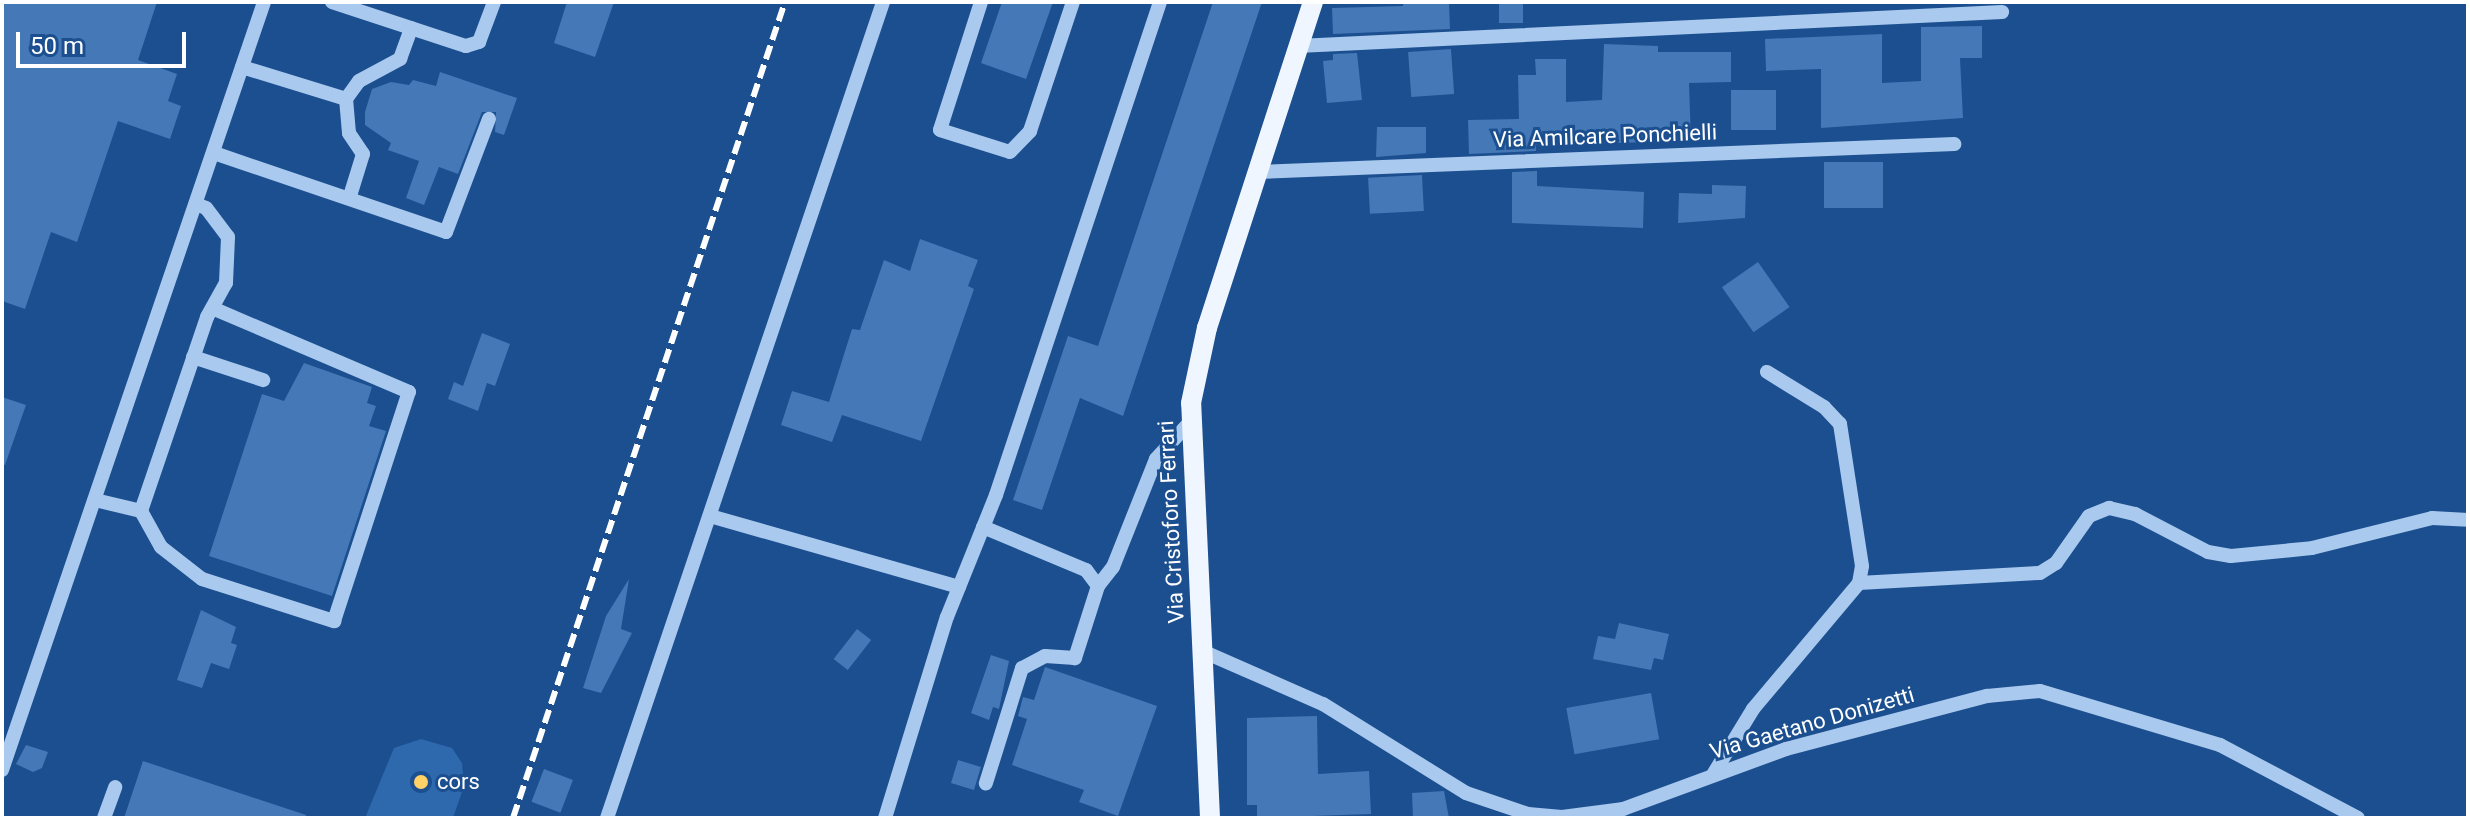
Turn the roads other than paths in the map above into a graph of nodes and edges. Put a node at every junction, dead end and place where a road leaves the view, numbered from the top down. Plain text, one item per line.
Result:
1 (264, 2) edge
2 (332, 2) edge
3 (494, 2) edge
4 (883, 2) edge
5 (981, 2) edge
6 (1073, 2) edge
7 (1160, 2) edge
8 (1313, 2) edge
9 (2002, 12) dead end
10 (411, 28) junction
11 (1298, 46) junction
12 (242, 67) junction
13 (346, 99) junction
14 (489, 119) dead end
15 (1954, 144) dead end
16 (214, 153) junction
17 (1258, 172) junction
18 (350, 196) junction
19 (196, 204) junction
20 (212, 308) junction
21 (193, 357) junction
22 (1767, 372) dead end
23 (263, 380) dead end
24 (1189, 423) junction
25 (95, 500) junction
26 (141, 511) junction
27 (710, 516) junction
28 (2468, 520) edge
29 (983, 527) junction
30 (1859, 583) junction
31 (1098, 586) junction
32 (959, 587) junction
33 (1202, 651) junction
34 (2, 770) edge
35 (1714, 773) junction
36 (986, 783) dead end
37 (115, 787) dead end
38 (104, 818) edge
39 (607, 818) edge
40 (885, 818) edge
41 (1210, 818) edge
42 (2358, 818) edge

1 - 12 street
2 - 10 street
3 - 10 street
4 - 27 street
5 - 6 street
7 - 29 street
8 - 11 main road, Via Cristoforo Ferrari
9 - 11 street
10 - 13 street
11 - 17 main road, Via Cristoforo Ferrari
12 - 13 street
12 - 16 street
13 - 18 street
14 - 18 street
15 - 17 street, Via Amilcare Ponchielli
16 - 18 street
16 - 19 street
17 - 24 main road, Via Cristoforo Ferrari
19 - 20 street
19 - 25 street
20 - 21 street
20 - 26 street
21 - 23 street
21 - 26 street
22 - 30 street
24 - 31 street
24 - 33 main road, Via Cristoforo Ferrari
25 - 26 street
25 - 34 street
27 - 32 street
27 - 39 street
28 - 30 street
29 - 31 street
29 - 32 street
30 - 35 street
31 - 36 street
32 - 40 street
33 - 35 street, Via Gaetano Donizetti
33 - 41 main road, Via Cristoforo Ferrari
35 - 42 street, Via Gaetano Donizetti
37 - 38 street

